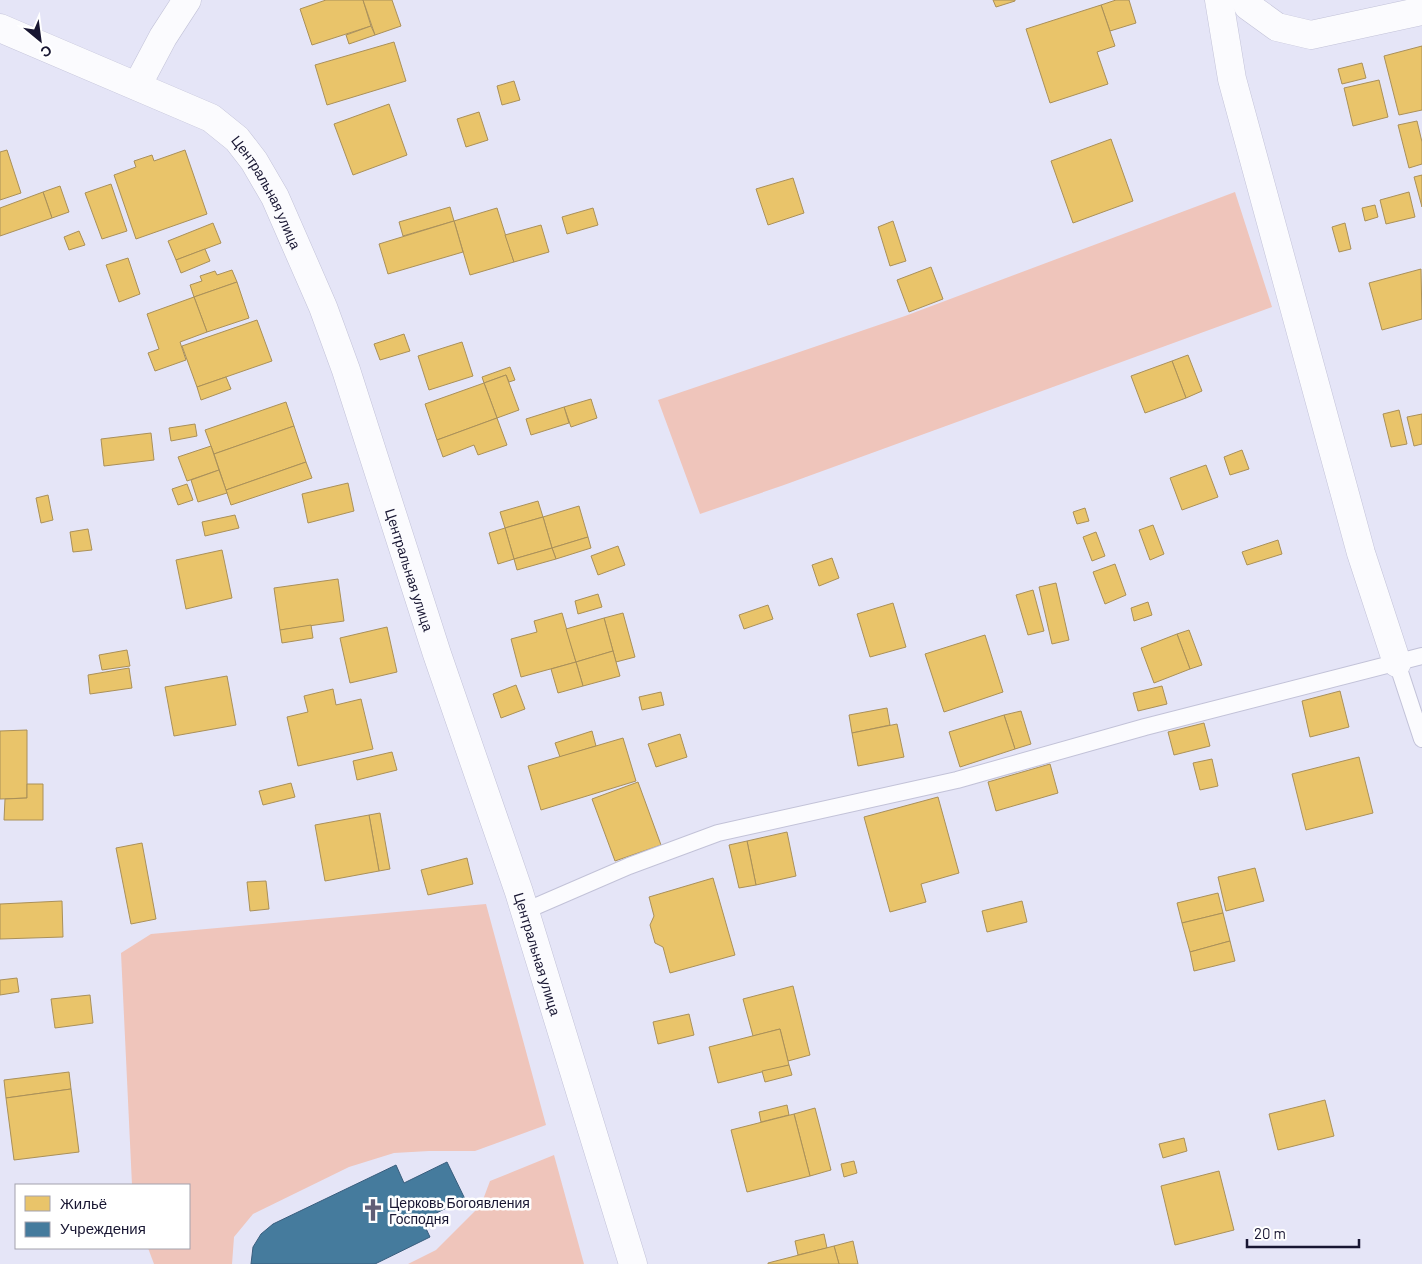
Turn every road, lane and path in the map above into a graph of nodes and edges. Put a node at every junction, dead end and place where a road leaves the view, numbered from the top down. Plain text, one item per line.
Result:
1 (187, 0) edge
2 (1220, 0) edge
3 (1245, 0) edge
4 (1422, 12) edge
5 (0, 28) edge
6 (137, 86) junction
7 (1409, 660) edge
8 (1422, 738) edge
9 (524, 911) junction
10 (633, 1264) edge

1 - 6 street
2 - 7 street
3 - 4 street
5 - 6 street, Центральная улица
6 - 9 street, Центральная улица
7 - 8 lane
7 - 9 lane
9 - 10 street, Центральная улица

